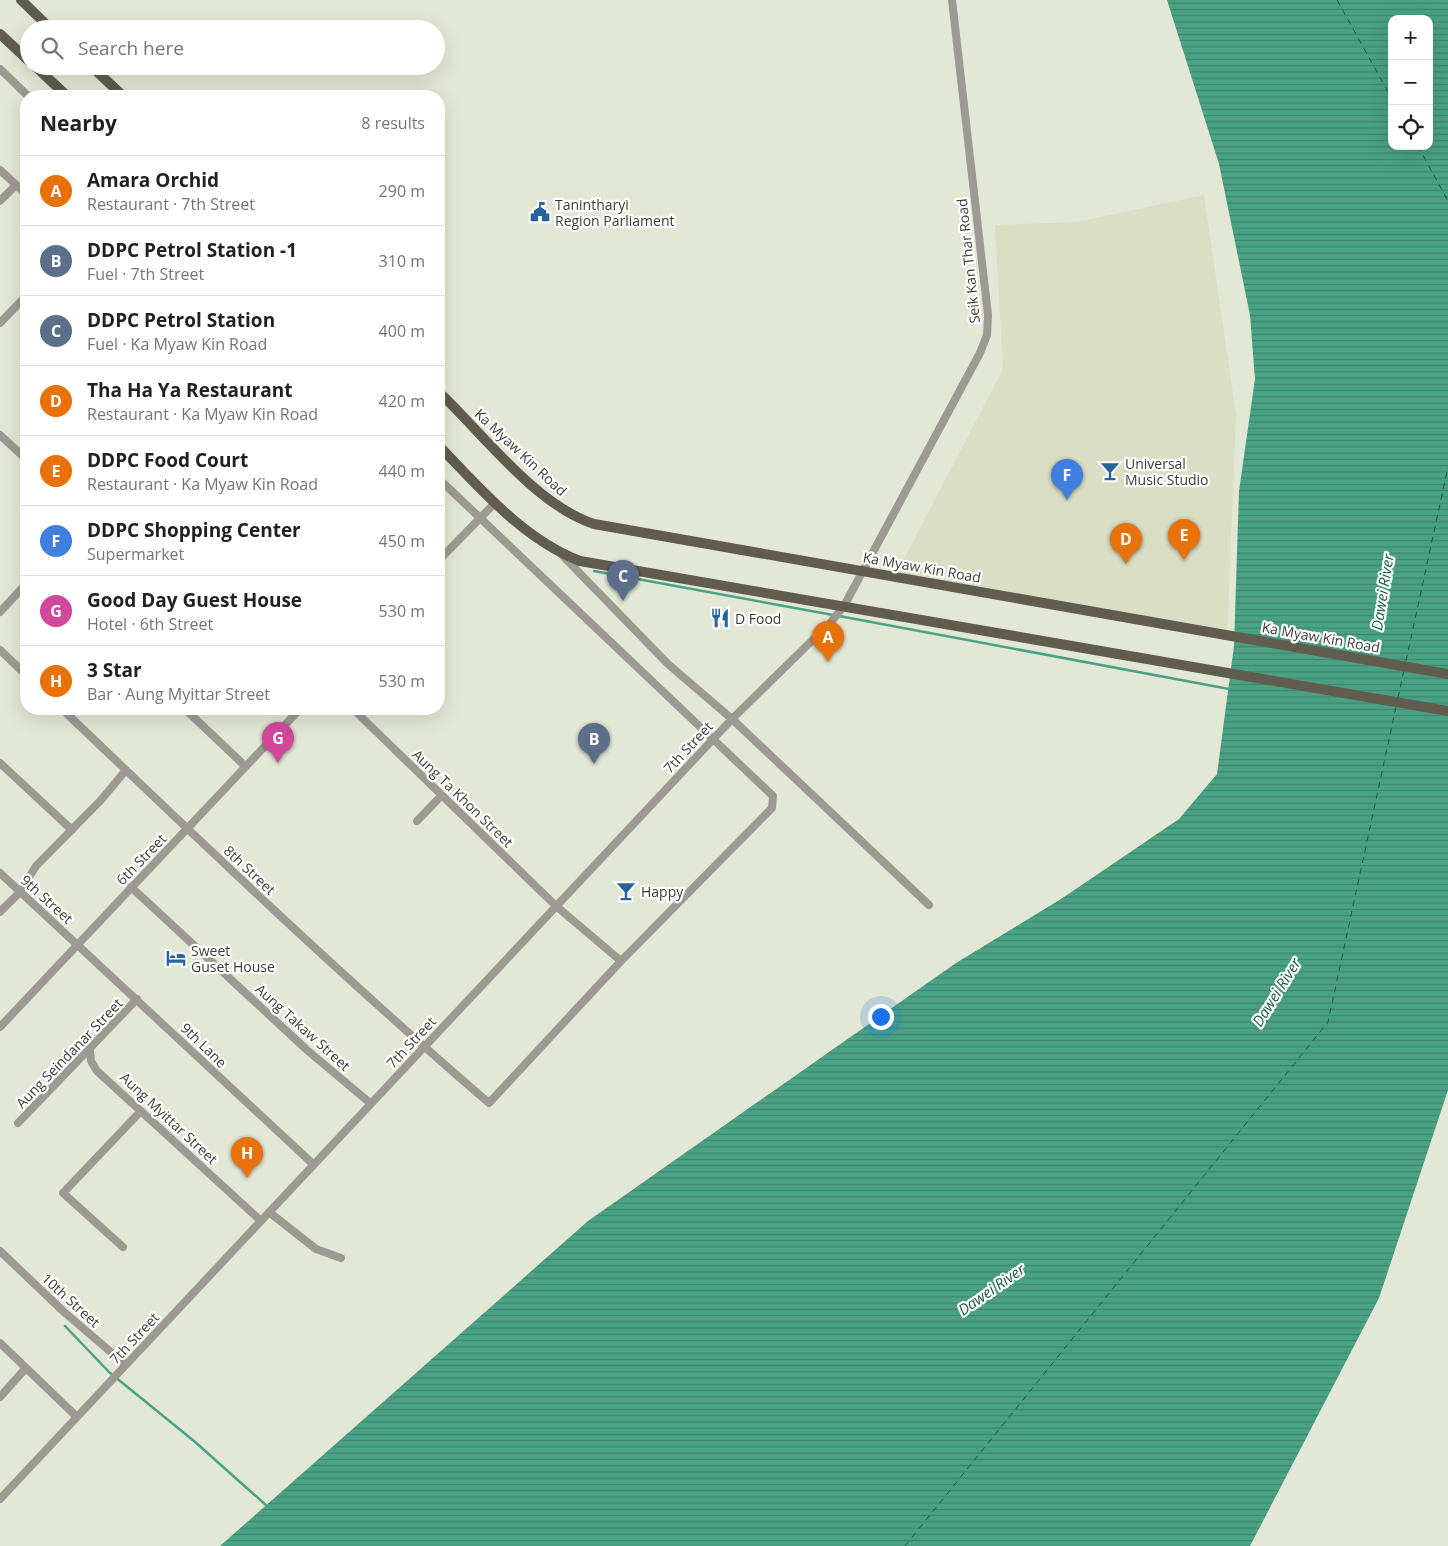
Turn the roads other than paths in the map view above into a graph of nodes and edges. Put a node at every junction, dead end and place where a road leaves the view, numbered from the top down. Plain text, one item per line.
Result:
1 (21, 0) edge
2 (952, 0) edge
3 (42, 20) edge
4 (0, 34) edge
5 (20, 52) edge
6 (0, 69) edge
7 (45, 75) edge
8 (102, 75) edge
9 (22, 90) edge
10 (61, 90) edge
11 (118, 90) edge
12 (0, 170) edge
13 (16, 185) junction
14 (20, 189) edge
15 (0, 201) edge
16 (20, 302) edge
17 (0, 323) edge
18 (445, 398) edge
19 (0, 435) edge
20 (445, 452) edge
21 (20, 453) edge
22 (445, 485) edge
23 (495, 503) junction
24 (481, 518) junction
25 (560, 553) junction
26 (445, 554) edge
27 (862, 570) junction
28 (20, 590) edge
29 (844, 606) junction
30 (0, 612) edge
31 (0, 650) edge
32 (20, 669) edge
33 (1448, 674) edge
34 (1448, 711) edge
35 (68, 715) edge
36 (192, 715) edge
37 (294, 715) edge
38 (359, 715) edge
39 (732, 719) junction
40 (713, 739) junction
41 (0, 763) edge
42 (244, 766) junction
43 (126, 770) junction
44 (441, 796) junction
45 (417, 821) dead end
46 (72, 830) junction
47 (188, 830) junction
48 (0, 873) edge
49 (131, 888) junction
50 (20, 892) junction
51 (929, 905) dead end
52 (556, 906) junction
53 (0, 912) edge
54 (78, 944) junction
55 (621, 961) junction
56 (137, 999) junction
57 (0, 1027) edge
58 (423, 1047) junction
59 (90, 1050) junction
60 (370, 1103) junction
61 (140, 1112) junction
62 (18, 1124) dead end
63 (313, 1164) junction
64 (269, 1212) junction
65 (261, 1221) junction
66 (123, 1247) dead end
67 (0, 1250) edge
68 (341, 1258) dead end
69 (0, 1343) edge
70 (126, 1365) junction
71 (25, 1369) junction
72 (0, 1397) edge
73 (77, 1417) junction
74 (0, 1499) edge

1 - 3 main road
2 - 27 street, Seik Kan Thar Road
4 - 5 main road
6 - 9 street
7 - 10 main road
8 - 11 main road
12 - 13 street
13 - 14 street
13 - 15 street
16 - 17 street
18 - 27 main road, Ka Myaw Kin Road
19 - 21 street
20 - 23 main road
22 - 24 street
23 - 24 street
23 - 25 main road
24 - 26 street
24 - 40 street
25 - 29 main road
25 - 39 street
27 - 29 street, Seik Kan Thar Road
27 - 33 main road, Ka Myaw Kin Road
28 - 30 street
29 - 34 main road
29 - 39 street, 7th Street
31 - 32 street
35 - 43 street, 8th Street
36 - 42 street
37 - 42 street, 6th Street
38 - 44 street, Aung Ta Khon Street
39 - 40 street, 7th Street
39 - 51 street
40 - 52 street, 7th Street
40 - 55 street
41 - 46 street
42 - 47 street, 6th Street
43 - 46 street
43 - 47 street, 8th Street
44 - 45 street
44 - 52 street, Aung Ta Khon Street
46 - 50 street
47 - 49 street, 6th Street
47 - 58 street, 8th Street
48 - 50 street, 9th Street
49 - 54 street, 6th Street
49 - 60 street, Aung Takaw Street
50 - 53 street
50 - 54 street, 9th Street
52 - 55 street, Aung Ta Khon Street
52 - 58 street, 7th Street
54 - 56 street, 9th Lane
54 - 57 street, 6th Street
55 - 58 street, 8th Street
56 - 59 street, Aung Seindanar Street
56 - 63 street, 9th Lane
58 - 60 street, 7th Street
59 - 61 street, Aung Myittar Street
59 - 62 street, Aung Seindanar Street
60 - 63 street, 7th Street
61 - 65 street, Aung Myittar Street
61 - 66 street
63 - 64 street, 7th Street
64 - 65 street, 7th Street
64 - 68 street
65 - 70 street, 7th Street
67 - 70 street, 10th Street
69 - 71 street
70 - 73 street, 7th Street
71 - 72 street
71 - 73 street
73 - 74 street, 7th Street

